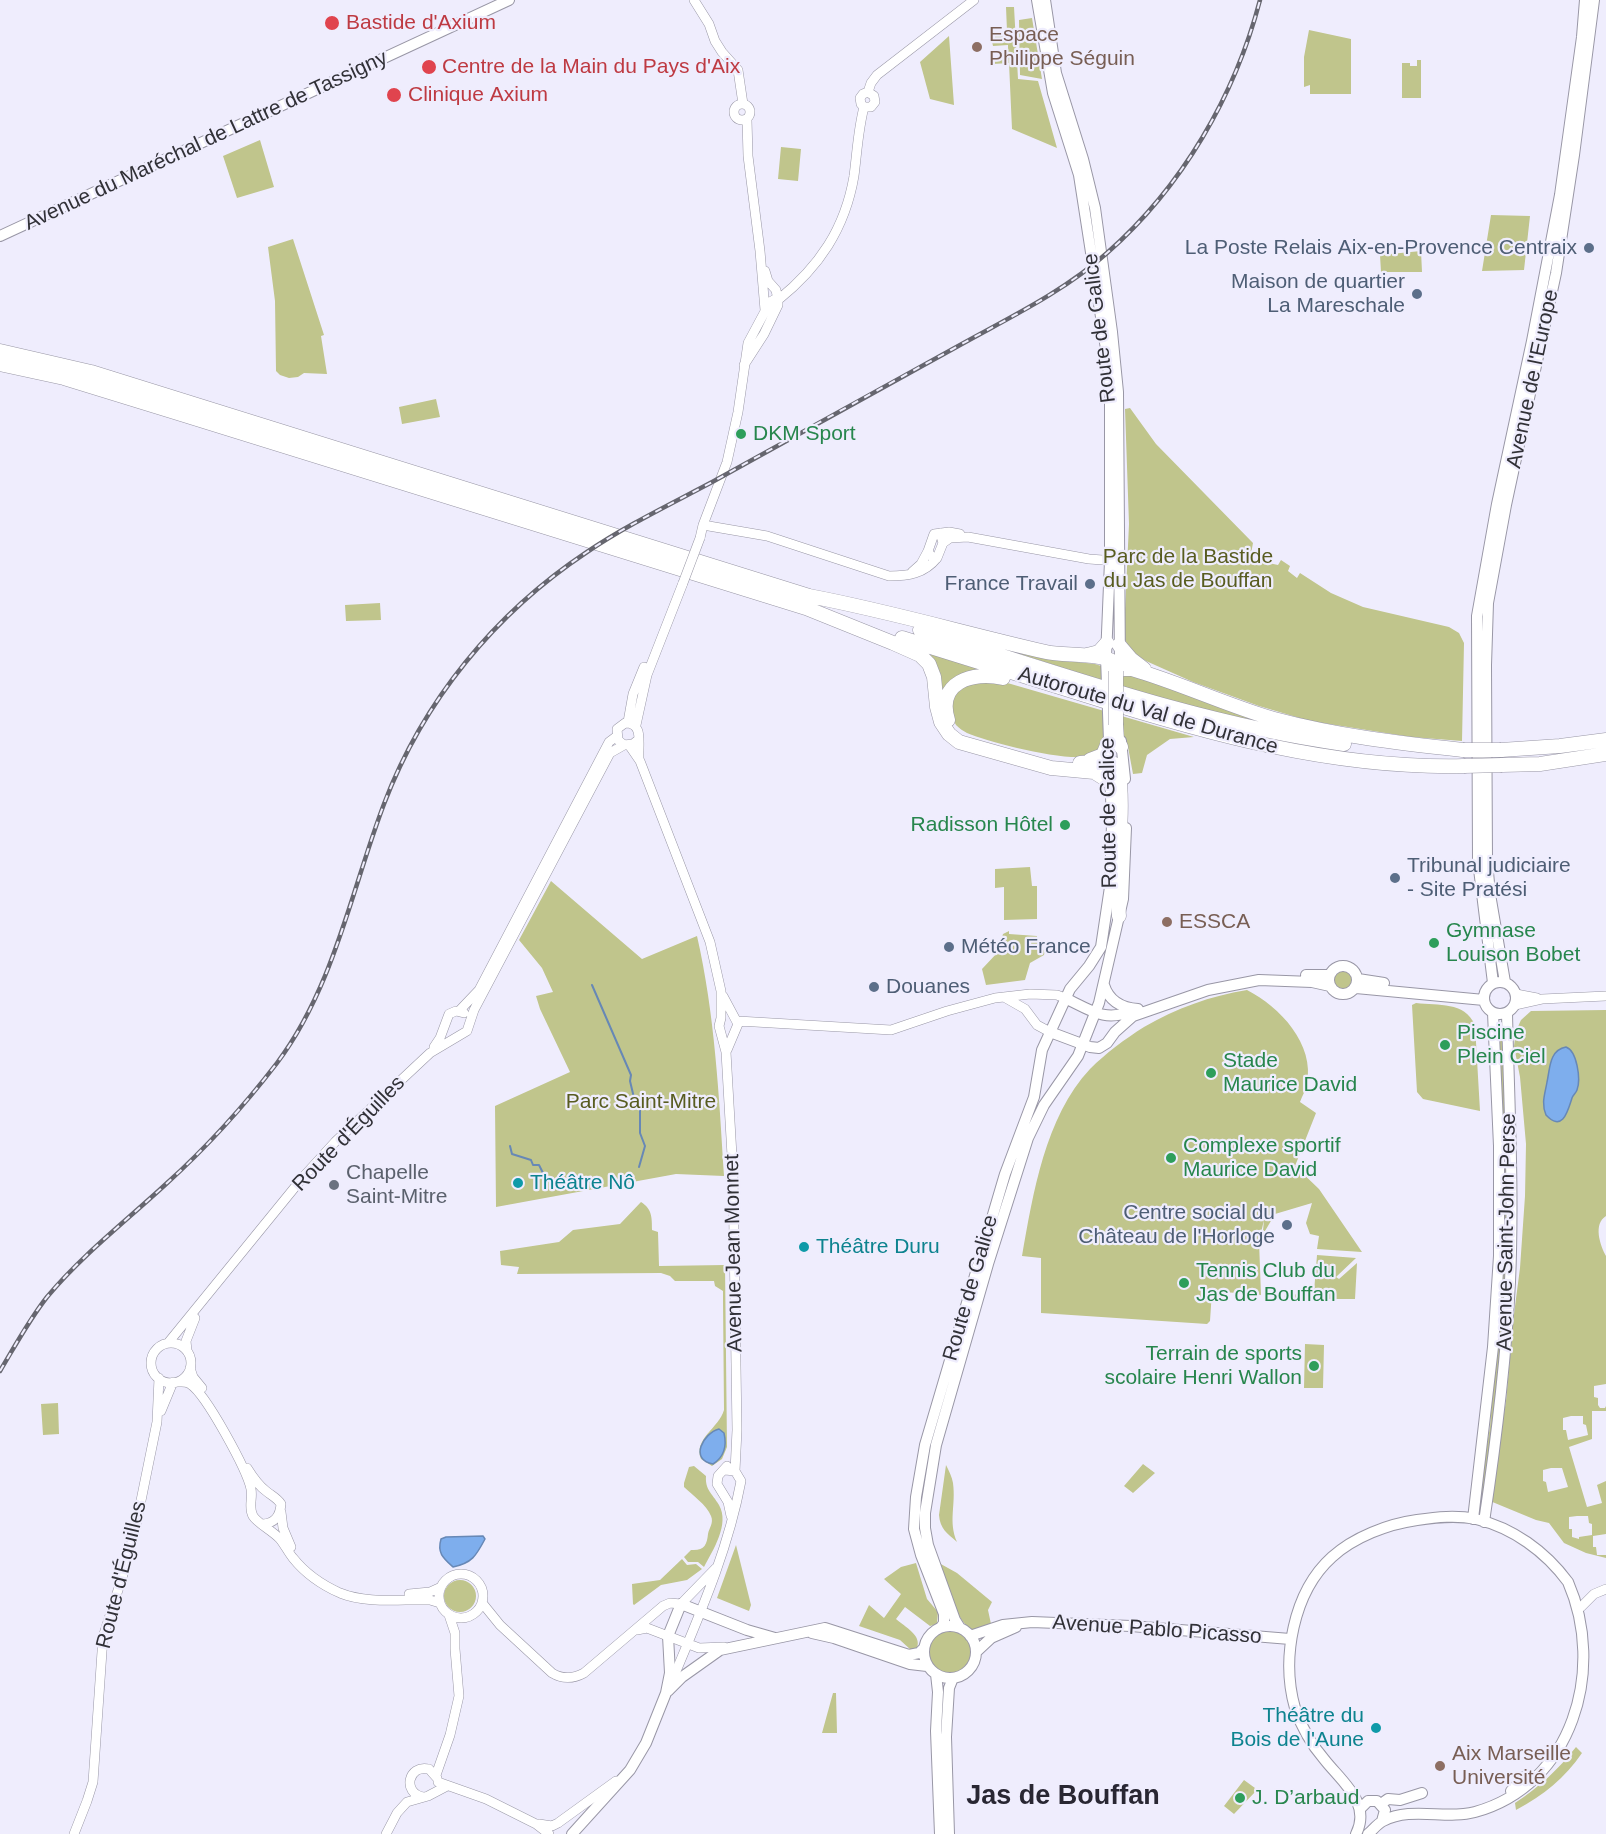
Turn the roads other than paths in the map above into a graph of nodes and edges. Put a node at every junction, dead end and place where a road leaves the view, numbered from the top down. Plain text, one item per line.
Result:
1 (509, 0) edge
2 (694, 0) edge
3 (974, 0) edge
4 (1037, 0) edge
5 (1045, 0) edge
6 (1585, 0) edge
7 (1594, 0) edge
8 (0, 236) edge
9 (760, 251) junction
10 (778, 299) junction
11 (765, 310) junction
12 (757, 336) junction
13 (0, 351) edge
14 (0, 364) edge
15 (703, 525) junction
16 (941, 538) junction
17 (928, 551) junction
18 (937, 558) junction
19 (1115, 561) junction
20 (907, 576) junction
21 (807, 602) junction
22 (1111, 648) junction
23 (1118, 671) junction
24 (1153, 675) junction
25 (1107, 691) junction
26 (1139, 712) junction
27 (632, 724) junction
28 (617, 736) junction
29 (638, 740) junction
30 (1606, 740) edge
31 (627, 745) junction
32 (1114, 745) junction
33 (1463, 750) junction
34 (1606, 754) edge
35 (1482, 757) junction
36 (1606, 760) edge
37 (640, 761) junction
38 (1109, 761) junction
39 (1083, 763) junction
40 (1540, 764) junction
41 (1110, 782) junction
42 (1119, 916) junction
43 (1330, 980) junction
44 (1505, 982) junction
45 (1357, 983) junction
46 (1493, 983) junction
47 (1104, 985) junction
48 (721, 991) junction
49 (1606, 996) edge
50 (1004, 997) junction
51 (1484, 997) junction
52 (1065, 998) junction
53 (1512, 1004) junction
54 (1138, 1009) junction
55 (459, 1011) junction
56 (1095, 1012) junction
57 (1493, 1013) junction
58 (721, 1017) junction
59 (470, 1022) junction
60 (735, 1024) junction
61 (446, 1025) junction
62 (722, 1031) junction
63 (1050, 1032) junction
64 (457, 1035) junction
65 (1083, 1045) junction
66 (726, 1052) junction
67 (430, 1053) junction
68 (202, 1303) junction
69 (168, 1343) junction
70 (187, 1351) junction
71 (190, 1368) junction
72 (159, 1378) junction
73 (175, 1382) junction
74 (157, 1422) junction
75 (730, 1470) junction
76 (739, 1487) junction
77 (722, 1491) junction
78 (268, 1493) junction
79 (252, 1501) junction
80 (280, 1512) junction
81 (1478, 1520) junction
82 (732, 1522) junction
83 (263, 1524) junction
84 (717, 1568) junction
85 (441, 1587) junction
86 (1606, 1589) edge
87 (1576, 1593) junction
88 (1594, 1594) junction
89 (440, 1603) junction
90 (483, 1604) junction
91 (681, 1604) junction
92 (1581, 1607) junction
93 (700, 1612) junction
94 (449, 1615) junction
95 (470, 1617) junction
96 (1024, 1623) junction
97 (500, 1625) junction
98 (941, 1627) junction
99 (960, 1628) junction
100 (635, 1631) junction
101 (456, 1633) junction
102 (808, 1633) junction
103 (668, 1636) junction
104 (970, 1636) junction
105 (775, 1638) junction
106 (1290, 1640) junction
107 (687, 1644) junction
108 (727, 1647) junction
109 (923, 1649) junction
110 (976, 1652) junction
111 (1594, 1658) dead end
112 (927, 1666) junction
113 (936, 1674) junction
114 (1593, 1677) dead end
115 (953, 1678) junction
116 (666, 1694) junction
117 (630, 1770) junction
118 (1524, 1777) dead end
119 (437, 1781) junction
120 (411, 1790) junction
121 (1422, 1792) dead end
122 (423, 1797) junction
123 (408, 1802) junction
124 (1381, 1804) junction
125 (1484, 1809) junction
126 (1360, 1814) junction
127 (1379, 1823) junction
128 (536, 1824) junction
129 (579, 1830) edge
130 (74, 1834) edge
131 (386, 1834) edge
132 (540, 1834) edge
133 (549, 1834) edge
134 (572, 1834) edge
135 (940, 1834) edge
136 (949, 1834) edge
137 (1356, 1834) edge
138 (1368, 1834) edge

1 - 8 main road, Avenue du Maréchal de Lattre de Tassigny
2 - 9 street
3 - 10 street
4 - 19 main road, Route de Galice
5 - 19 main road, Route de Galice
6 - 35 main road, Avenue de l'Europe
7 - 35 main road, Avenue de l'Europe
9 - 10 street
9 - 11 street
10 - 11 street
10 - 12 street
11 - 12 street
12 - 15 street
13 - 21 highway
14 - 21 highway
15 - 20 street
15 - 27 street, bridge
16 - 17 street
16 - 18 street
16 - 19 street
17 - 18 street
17 - 20 street
18 - 20 street
19 - 22 main road, Route de Galice
21 - 22 highway
21 - 26 highway, Autoroute du Val de Durance
21 - 33 highway, Autoroute du Val de Durance
21 - 41 highway
22 - 23 highway
22 - 24 highway
22 - 25 main road, Route de Galice
23 - 24 highway
23 - 25 highway
23 - 32 highway, bridge
24 - 33 highway
25 - 32 main road, Route de Galice
26 - 39 highway
26 - 40 highway, Autoroute du Val de Durance, bridge
27 - 28 street
27 - 29 street
28 - 31 street
28 - 55 street
29 - 31 street
29 - 37 street
30 - 33 highway, Autoroute du Val de Durance, bridge
31 - 37 street
31 - 59 street
32 - 38 main road, Route de Galice
32 - 39 highway
32 - 42 main road, Route de Galice
34 - 40 highway, Autoroute du Val de Durance
35 - 44 main road
35 - 46 main road
36 - 40 highway
37 - 48 street
38 - 39 highway
38 - 41 main road, Route de Galice
38 - 42 highway
41 - 52 main road, Route de Galice
42 - 47 main road, Route de Galice
43 - 45 main road
43 - 45 main road
43 - 54 main road
43 - 65 main road
44 - 46 main road
44 - 53 main road
45 - 51 main road
46 - 51 main road
47 - 54 main road
47 - 56 main road, Route de Galice
48 - 58 street
48 - 60 street
49 - 53 street
50 - 52 street
50 - 60 street
50 - 63 street
51 - 57 main road
52 - 56 main road
52 - 63 main road, Route de Galice
53 - 57 main road
53 - 81 main road, Avenue Saint-John Perse
54 - 56 main road
55 - 59 street
55 - 61 street
56 - 65 main road, Route de Galice
57 - 81 main road, Avenue Saint-John Perse
58 - 60 street
58 - 62 street, Avenue Jean Monnet
59 - 64 street
60 - 62 street
60 - 66 street, Avenue Jean Monnet
61 - 64 street
61 - 67 street, Route d'Éguilles
62 - 66 street, Avenue Jean Monnet
63 - 65 main road
63 - 98 main road, Route de Galice
64 - 67 street, Route d'Éguilles
65 - 99 main road, Route de Galice
66 - 75 street, Avenue Jean Monnet
67 - 68 street, Route d'Éguilles
68 - 69 street, Route d'Éguilles
68 - 70 street, Route d'Éguilles
69 - 70 street
69 - 72 street
70 - 71 street
71 - 73 street
71 - 78 street
72 - 73 street
72 - 74 street, Route d'Éguilles
73 - 74 street, Route d'Éguilles
73 - 79 street
74 - 130 street, Route d'Éguilles
75 - 76 street, Avenue Jean Monnet
75 - 77 street, Avenue Jean Monnet
76 - 77 street
76 - 82 street, Avenue Jean Monnet
77 - 82 street, Avenue Jean Monnet
78 - 79 street
78 - 80 street
79 - 83 street
80 - 83 street
80 - 85 street
81 - 87 main road
81 - 106 main road
82 - 84 street, Avenue Jean Monnet
83 - 89 street
84 - 91 street, Avenue Jean Monnet
84 - 93 street, Avenue Jean Monnet
85 - 89 street
85 - 90 street
86 - 88 street
87 - 88 street
87 - 92 main road
88 - 92 street
89 - 94 street
90 - 95 street
90 - 97 street
91 - 93 main road
91 - 100 street
91 - 103 main road
92 - 111 main road
93 - 105 main road
93 - 107 street, Avenue Jean Monnet
94 - 95 street
94 - 101 street
95 - 97 street
95 - 101 street
96 - 104 main road, Avenue Pablo Picasso
96 - 106 main road, Avenue Pablo Picasso
96 - 110 main road, Avenue Pablo Picasso
97 - 100 street
98 - 99 main road
98 - 109 main road
99 - 104 main road
100 - 103 street
101 - 119 street
102 - 105 main road
102 - 109 main road
102 - 112 main road
103 - 107 street
103 - 116 main road
104 - 110 main road
105 - 108 main road
106 - 126 main road
107 - 108 street
107 - 116 street, Avenue Jean Monnet
108 - 116 main road
109 - 112 main road
110 - 115 main road
112 - 113 main road
113 - 115 main road
113 - 135 main road
114 - 125 main road
115 - 136 main road
116 - 117 main road
117 - 128 street
117 - 129 main road
118 - 125 main road
119 - 120 street
119 - 122 street
119 - 128 street
120 - 122 street
120 - 123 street
121 - 124 main road
122 - 123 street
123 - 131 street
124 - 126 main road
124 - 127 main road
125 - 127 main road
126 - 127 main road
126 - 137 main road
127 - 138 main road
128 - 132 street
128 - 133 street
129 - 134 main road

